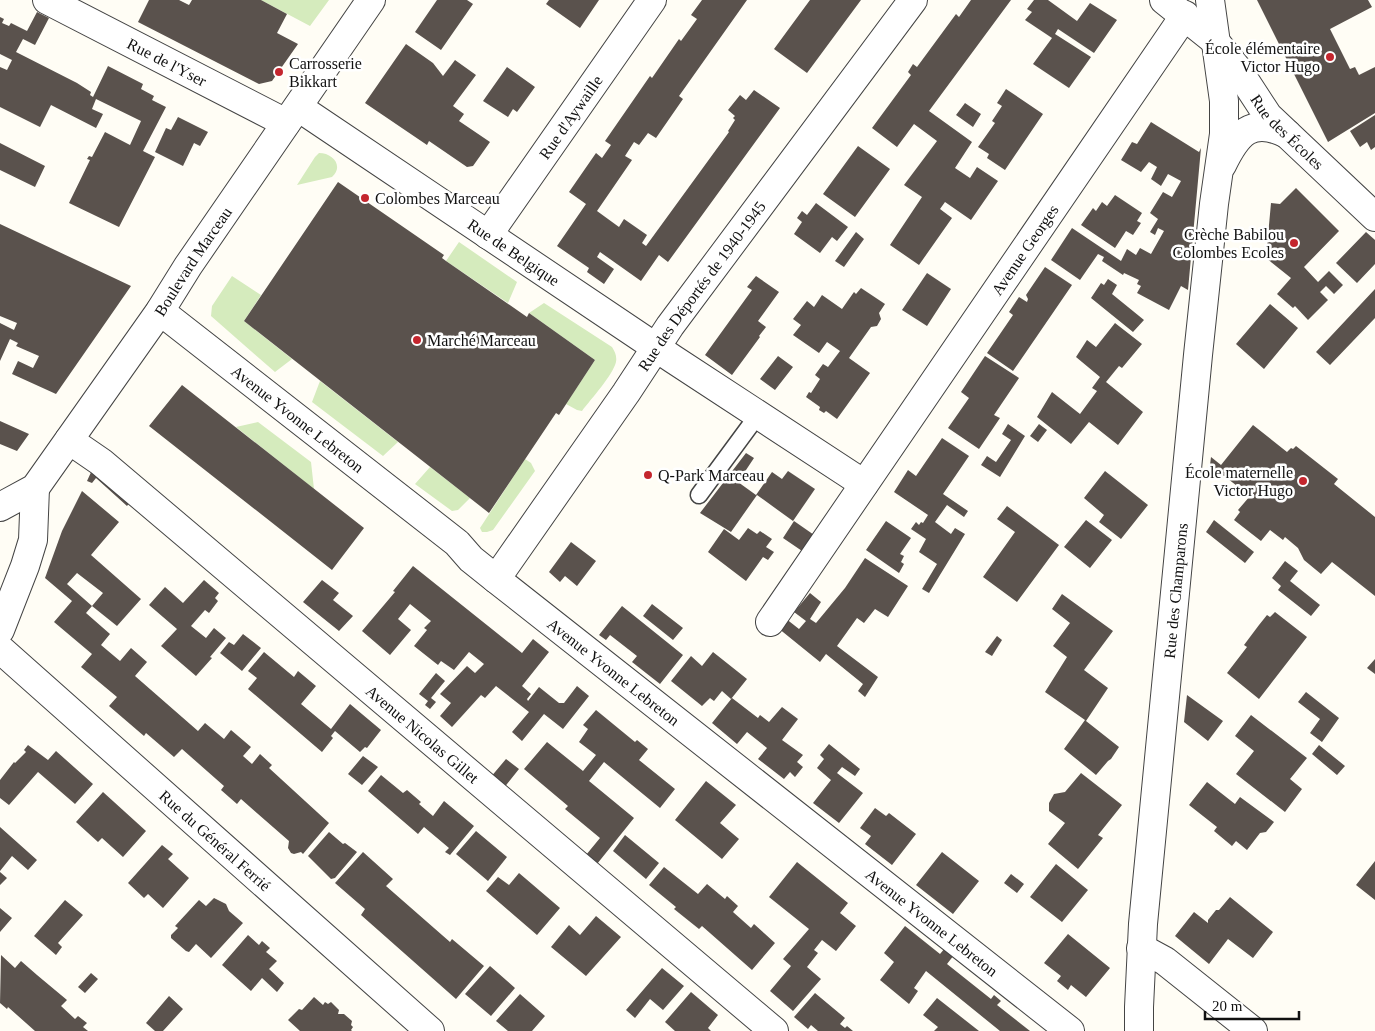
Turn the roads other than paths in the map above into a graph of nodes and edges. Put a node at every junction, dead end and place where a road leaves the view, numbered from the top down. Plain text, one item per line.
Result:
1 (47, 0) edge
2 (371, 0) edge
3 (652, 0) edge
4 (913, 0) edge
5 (1210, 0) edge
6 (1174, 8) edge
7 (1214, 40) junction
8 (292, 115) junction
9 (1287, 134) junction
10 (1220, 170) junction
11 (1375, 217) edge
12 (488, 235) junction
13 (160, 311) junction
14 (656, 347) junction
15 (758, 415) junction
16 (69, 440) junction
17 (864, 484) junction
18 (35, 488) junction
19 (699, 495) dead end
20 (0, 507) edge
21 (496, 578) junction
22 (770, 622) dead end
23 (0, 630) edge
24 (0, 649) edge
25 (1141, 948) junction
26 (430, 1031) edge
27 (774, 1031) edge
28 (1070, 1031) edge
29 (1140, 1031) edge
30 (1253, 1031) edge

1 - 8 street, Rue de l'Yser
2 - 8 street, Boulevard Marceau
3 - 12 street, Rue d'Aywaille
4 - 14 street, Rue des Déportés de 1940-1945
5 - 7 street, Rue des Champarons
6 - 7 street, Rue des Écoles
6 - 17 street, Avenue Georges
7 - 9 street, Rue des Écoles
7 - 10 street, Rue des Champarons
8 - 12 street, Rue de Belgique
8 - 13 street, Boulevard Marceau
9 - 10 street
9 - 11 street, Rue des Écoles
10 - 25 street, Rue des Champarons
12 - 14 street, Rue de Belgique
13 - 16 street, Boulevard Marceau
13 - 21 street, Avenue Yvonne Lebreton
14 - 15 street
14 - 21 street, Rue des Déportés de 1940-1945
15 - 17 street
15 - 19 lane
16 - 18 street, Boulevard Marceau
16 - 27 street, Avenue Nicolas Gillet
17 - 22 street, Avenue Georges
18 - 20 street, Boulevard Marceau
18 - 23 street
21 - 28 street, Avenue Yvonne Lebreton
24 - 26 street, Rue du Général Ferrié
25 - 29 street, Rue des Champarons
25 - 30 street

